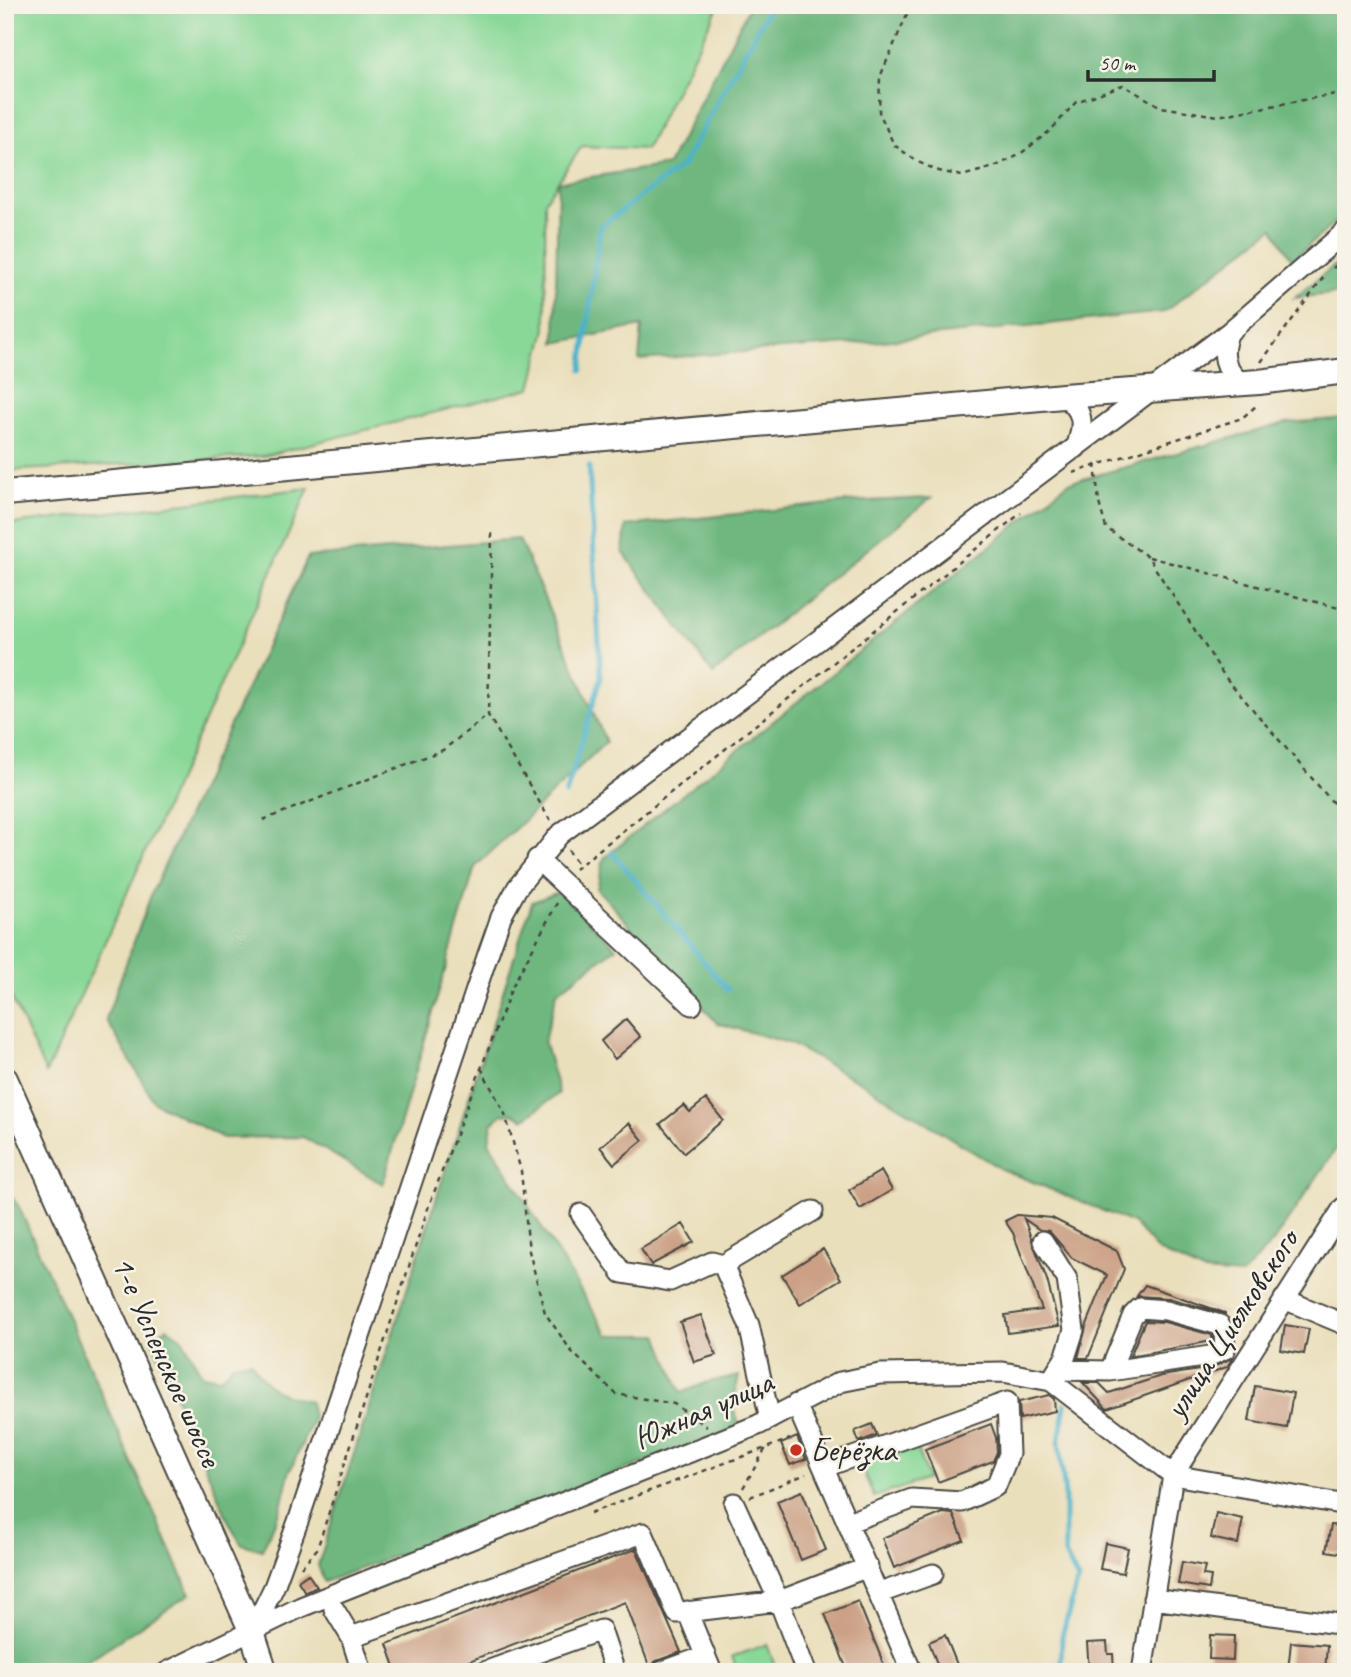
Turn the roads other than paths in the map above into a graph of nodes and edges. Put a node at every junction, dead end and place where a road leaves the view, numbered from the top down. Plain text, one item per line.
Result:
1 (1346, 230) edge
2 (1229, 332) junction
3 (1346, 371) edge
4 (1242, 384) junction
5 (1151, 391) junction
6 (1063, 397) junction
7 (1076, 448) junction
8 (5, 494) edge
9 (537, 859) junction
10 (692, 1004) dead end
11 (5, 1079) edge
12 (1343, 1208) dead end
13 (813, 1211) dead end
14 (581, 1214) dead end
15 (1043, 1241) dead end
16 (723, 1265) junction
17 (1284, 1299) junction
18 (1346, 1325) edge
19 (1111, 1371) junction
20 (1054, 1376) junction
21 (796, 1404) junction
22 (769, 1419) junction
23 (825, 1467) junction
24 (1173, 1475) junction
25 (734, 1503) road end
26 (1346, 1506) edge
27 (849, 1522) junction
28 (868, 1567) junction
29 (933, 1574) dead end
30 (880, 1594) junction
31 (1153, 1599) junction
32 (779, 1601) junction
33 (334, 1609) dead end
34 (687, 1611) junction
35 (1346, 1625) edge
36 (252, 1632) junction
37 (351, 1637) junction
38 (709, 1664) edge
39 (167, 1672) edge
40 (265, 1672) edge
41 (362, 1672) edge
42 (484, 1672) edge
43 (615, 1672) edge
44 (661, 1672) edge
45 (806, 1672) edge
46 (912, 1672) edge
47 (1142, 1672) edge

1 - 2 street
2 - 4 street
2 - 5 street
3 - 4 main road
4 - 5 main road
5 - 6 main road
5 - 7 street
6 - 7 street
6 - 8 main road
7 - 9 street
9 - 10 street
9 - 36 street
11 - 36 main road, 1-е Успенское шоссе
12 - 17 street, улица Циолковского
13 - 16 street
14 - 16 street
15 - 20 street
16 - 22 street
17 - 18 street
17 - 24 street, улица Циолковского
19 - 19 street
19 - 20 street
20 - 21 street, Южная улица
20 - 24 street, Южная улица
21 - 22 street, Южная улица
21 - 23 street
22 - 36 street, Южная улица
23 - 27 street
23 - 27 street
24 - 26 street
24 - 31 street
25 - 32 street
27 - 28 street
28 - 30 street
28 - 32 street
29 - 30 street
30 - 46 street
31 - 35 street
31 - 47 street
32 - 34 street
32 - 45 street
33 - 37 street
34 - 37 street
34 - 38 street
36 - 39 street, Южная улица
36 - 40 main road, 1-е Успенское шоссе
37 - 41 street
38 - 44 street
42 - 43 street

